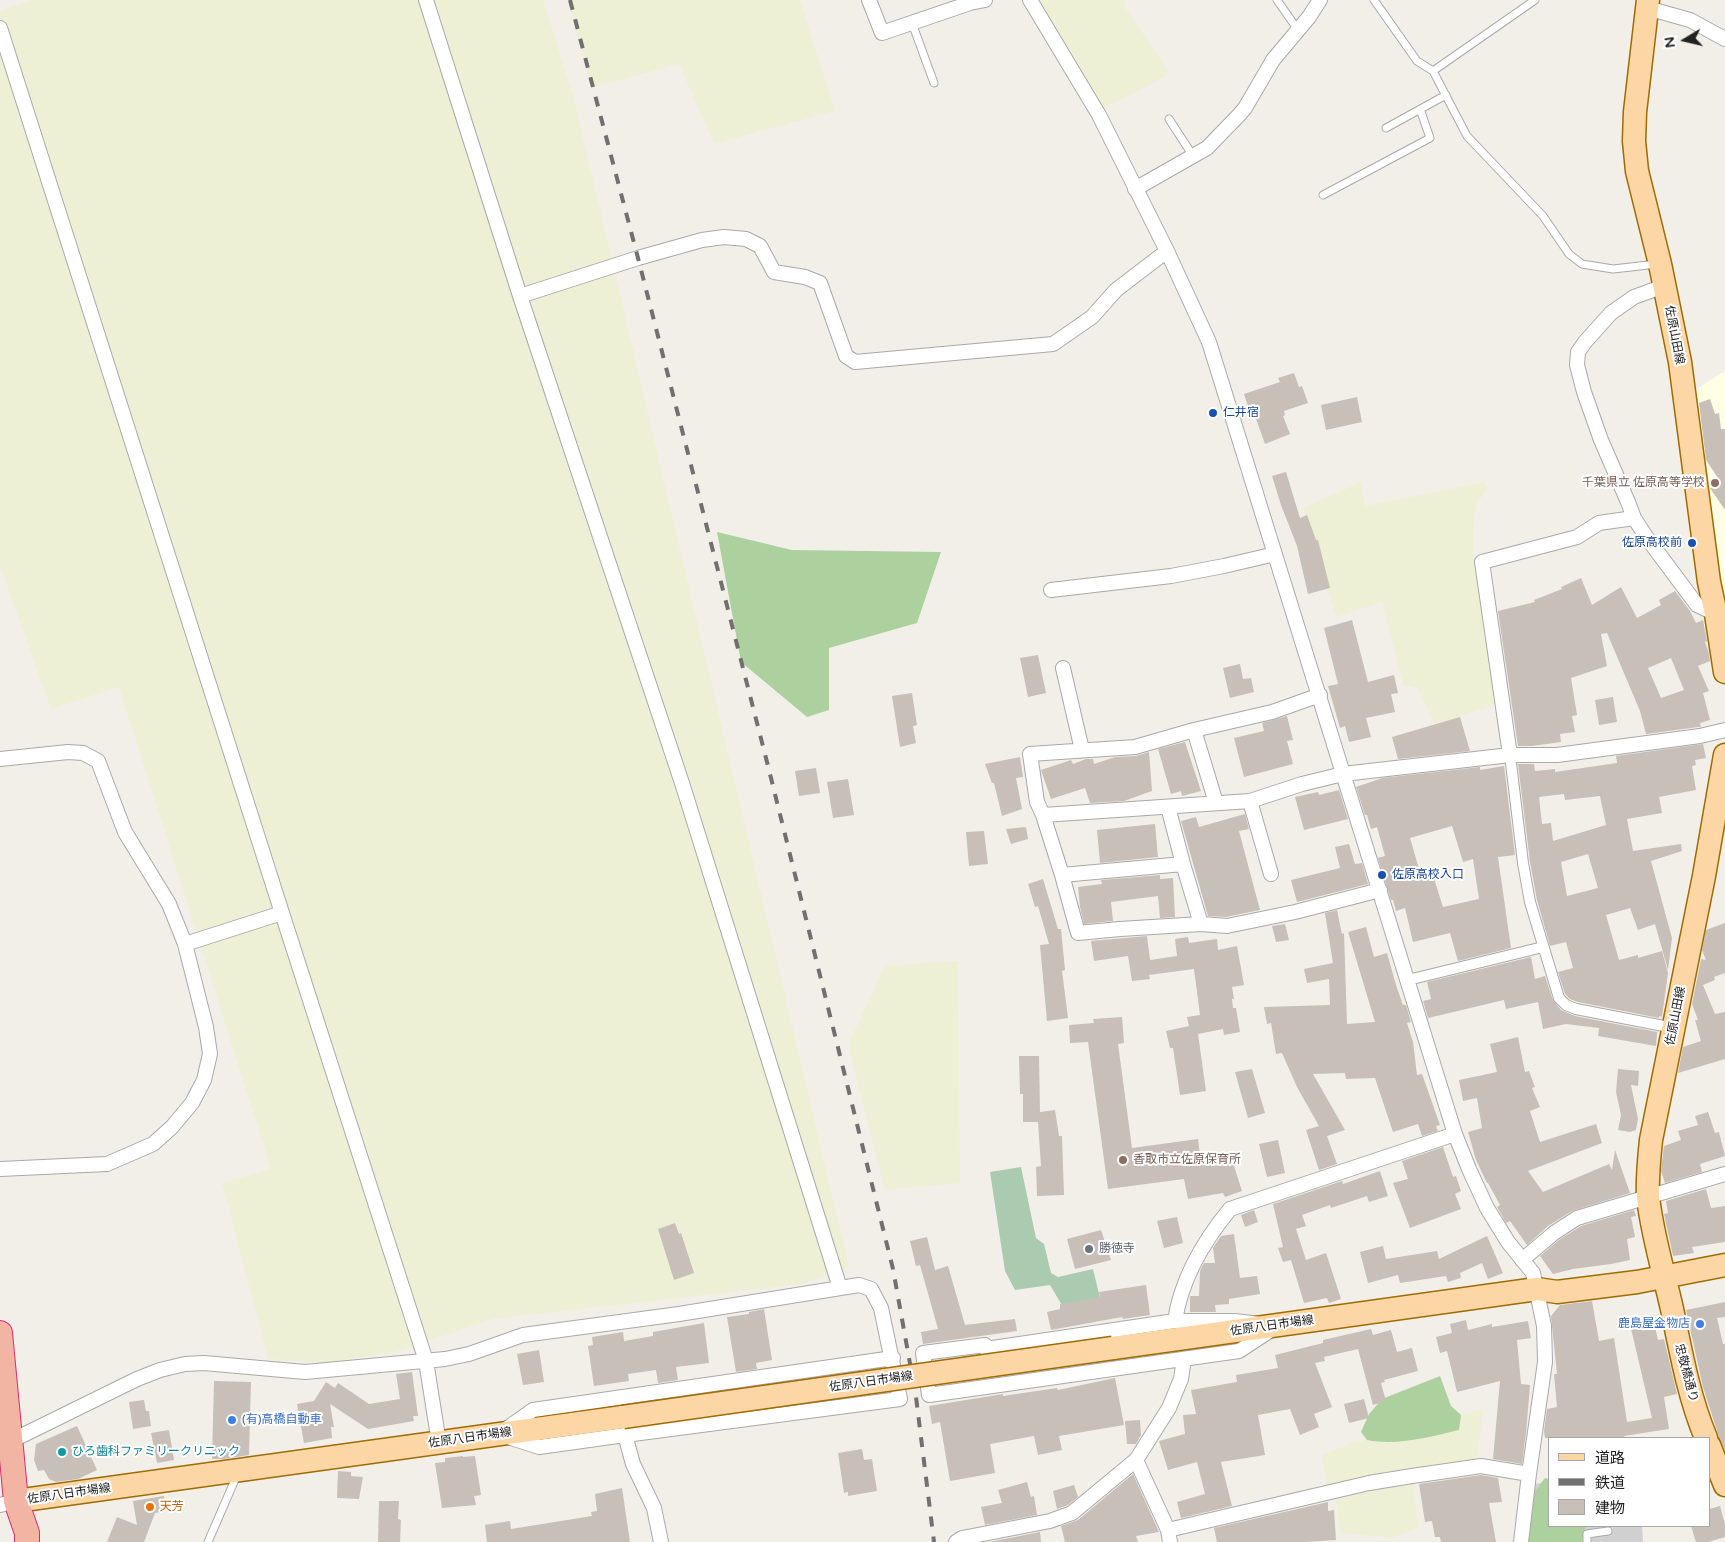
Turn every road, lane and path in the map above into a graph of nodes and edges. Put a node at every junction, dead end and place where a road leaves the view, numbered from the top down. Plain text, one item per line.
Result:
1 (426, 0) edge
2 (869, 0) edge
3 (985, 0) edge
4 (1030, 0) edge
5 (1277, 0) edge
6 (1320, 0) edge
7 (1374, 0) edge
8 (1535, 0) edge
9 (1648, 4) edge
10 (912, 23) junction
11 (0, 28) edge
12 (1298, 30) junction
13 (1725, 39) edge
14 (1434, 71) junction
15 (934, 83) dead end
16 (1446, 95) junction
17 (1420, 109) junction
18 (1169, 119) dead end
19 (1386, 128) dead end
20 (1193, 156) junction
21 (1135, 189) junction
22 (1323, 196) dead end
23 (1167, 251) junction
24 (1660, 264) junction
25 (1664, 286) junction
26 (520, 296) junction
27 (1634, 518) junction
28 (1275, 554) junction
29 (1051, 590) dead end
30 (1716, 614) junction
31 (1064, 668) dead end
32 (1725, 672) edge
33 (1320, 695) junction
34 (1194, 730) junction
35 (1725, 730) edge
36 (1082, 750) junction
37 (1510, 755) junction
38 (1725, 755) edge
39 (0, 759) edge
40 (1343, 774) junction
41 (1250, 801) junction
42 (1216, 803) junction
43 (1168, 806) junction
44 (1043, 815) junction
45 (1183, 864) junction
46 (1062, 874) junction
47 (1271, 874) dead end
48 (1380, 890) junction
49 (282, 913) junction
50 (1201, 924) junction
51 (185, 944) junction
52 (1543, 947) junction
53 (1408, 980) junction
54 (1674, 1028) junction
55 (1455, 1134) junction
56 (0, 1169) edge
57 (1725, 1174) edge
58 (1648, 1198) junction
59 (1522, 1260) junction
60 (1725, 1265) edge
61 (1663, 1277) junction
62 (840, 1288) junction
63 (1537, 1289) junction
64 (1175, 1321) junction
65 (1277, 1326) junction
66 (0, 1333) edge
67 (892, 1358) junction
68 (1184, 1359) junction
69 (426, 1361) junction
70 (624, 1426) junction
71 (499, 1434) junction
72 (1706, 1437) edge
73 (439, 1443) junction
74 (6, 1445) edge
75 (1710, 1448) edge
76 (1136, 1460) junction
77 (239, 1470) junction
78 (1529, 1474) junction
79 (1725, 1485) edge
80 (11, 1496) edge
81 (1608, 1531) dead end
82 (1169, 1536) edge
83 (27, 1542) edge
84 (208, 1542) edge
85 (661, 1542) edge
86 (956, 1542) edge
87 (1521, 1542) edge
88 (1587, 1542) edge

1 - 26 street
2 - 10 street
3 - 10 street
4 - 21 street
5 - 12 lane
6 - 12 street
7 - 14 lane
8 - 14 lane
9 - 13 street
9 - 24 main road, 佐原山田線
10 - 15 lane
11 - 49 street
12 - 20 street
14 - 16 lane
16 - 17 lane
16 - 24 lane
17 - 19 lane
17 - 22 lane
18 - 20 lane
20 - 21 street
21 - 23 street
23 - 26 street
23 - 28 street
24 - 25 main road, 佐原山田線
25 - 27 street
25 - 30 main road, 佐原山田線
26 - 62 street
27 - 30 street
27 - 37 street
28 - 29 street
28 - 33 street
30 - 32 main road, 佐原山田線
31 - 36 street
33 - 34 street
33 - 40 street
34 - 36 street
34 - 42 street
35 - 37 street
36 - 44 street
37 - 40 street
37 - 52 street
38 - 54 main road, 佐原山田線
39 - 51 street
40 - 41 street
40 - 48 street
41 - 42 street
41 - 47 street
42 - 43 street
43 - 44 street
43 - 45 street
44 - 46 street
45 - 46 street
45 - 50 street
46 - 50 street
48 - 50 street
48 - 53 street
49 - 51 street
49 - 69 street
51 - 56 street
52 - 53 street
52 - 54 street
53 - 55 street
54 - 58 main road, 佐原山田線
55 - 59 street
55 - 64 street
57 - 58 street
58 - 59 street
58 - 61 main road, 佐原山田線
59 - 63 street
60 - 61 main road, 佐原八日市場線
61 - 63 main road, 佐原八日市場線
61 - 72 main road, 忠敬橋通り
62 - 67 street
62 - 69 street
63 - 65 main road, 佐原八日市場線
63 - 78 street
64 - 65 street
64 - 68 street
65 - 68 street
65 - 70 main road, 佐原八日市場線, bridge
66 - 74 highway
67 - 70 street
67 - 71 street
68 - 76 street
69 - 73 street
69 - 74 street
70 - 71 main road, 佐原八日市場線
70 - 85 street
71 - 73 main road, 佐原八日市場線
73 - 77 main road, 佐原八日市場線
74 - 80 highway
75 - 79 main road
76 - 82 street
76 - 86 street
77 - 80 main road, 佐原八日市場線
77 - 84 lane
78 - 82 street
78 - 87 street
80 - 83 highway
81 - 88 lane

